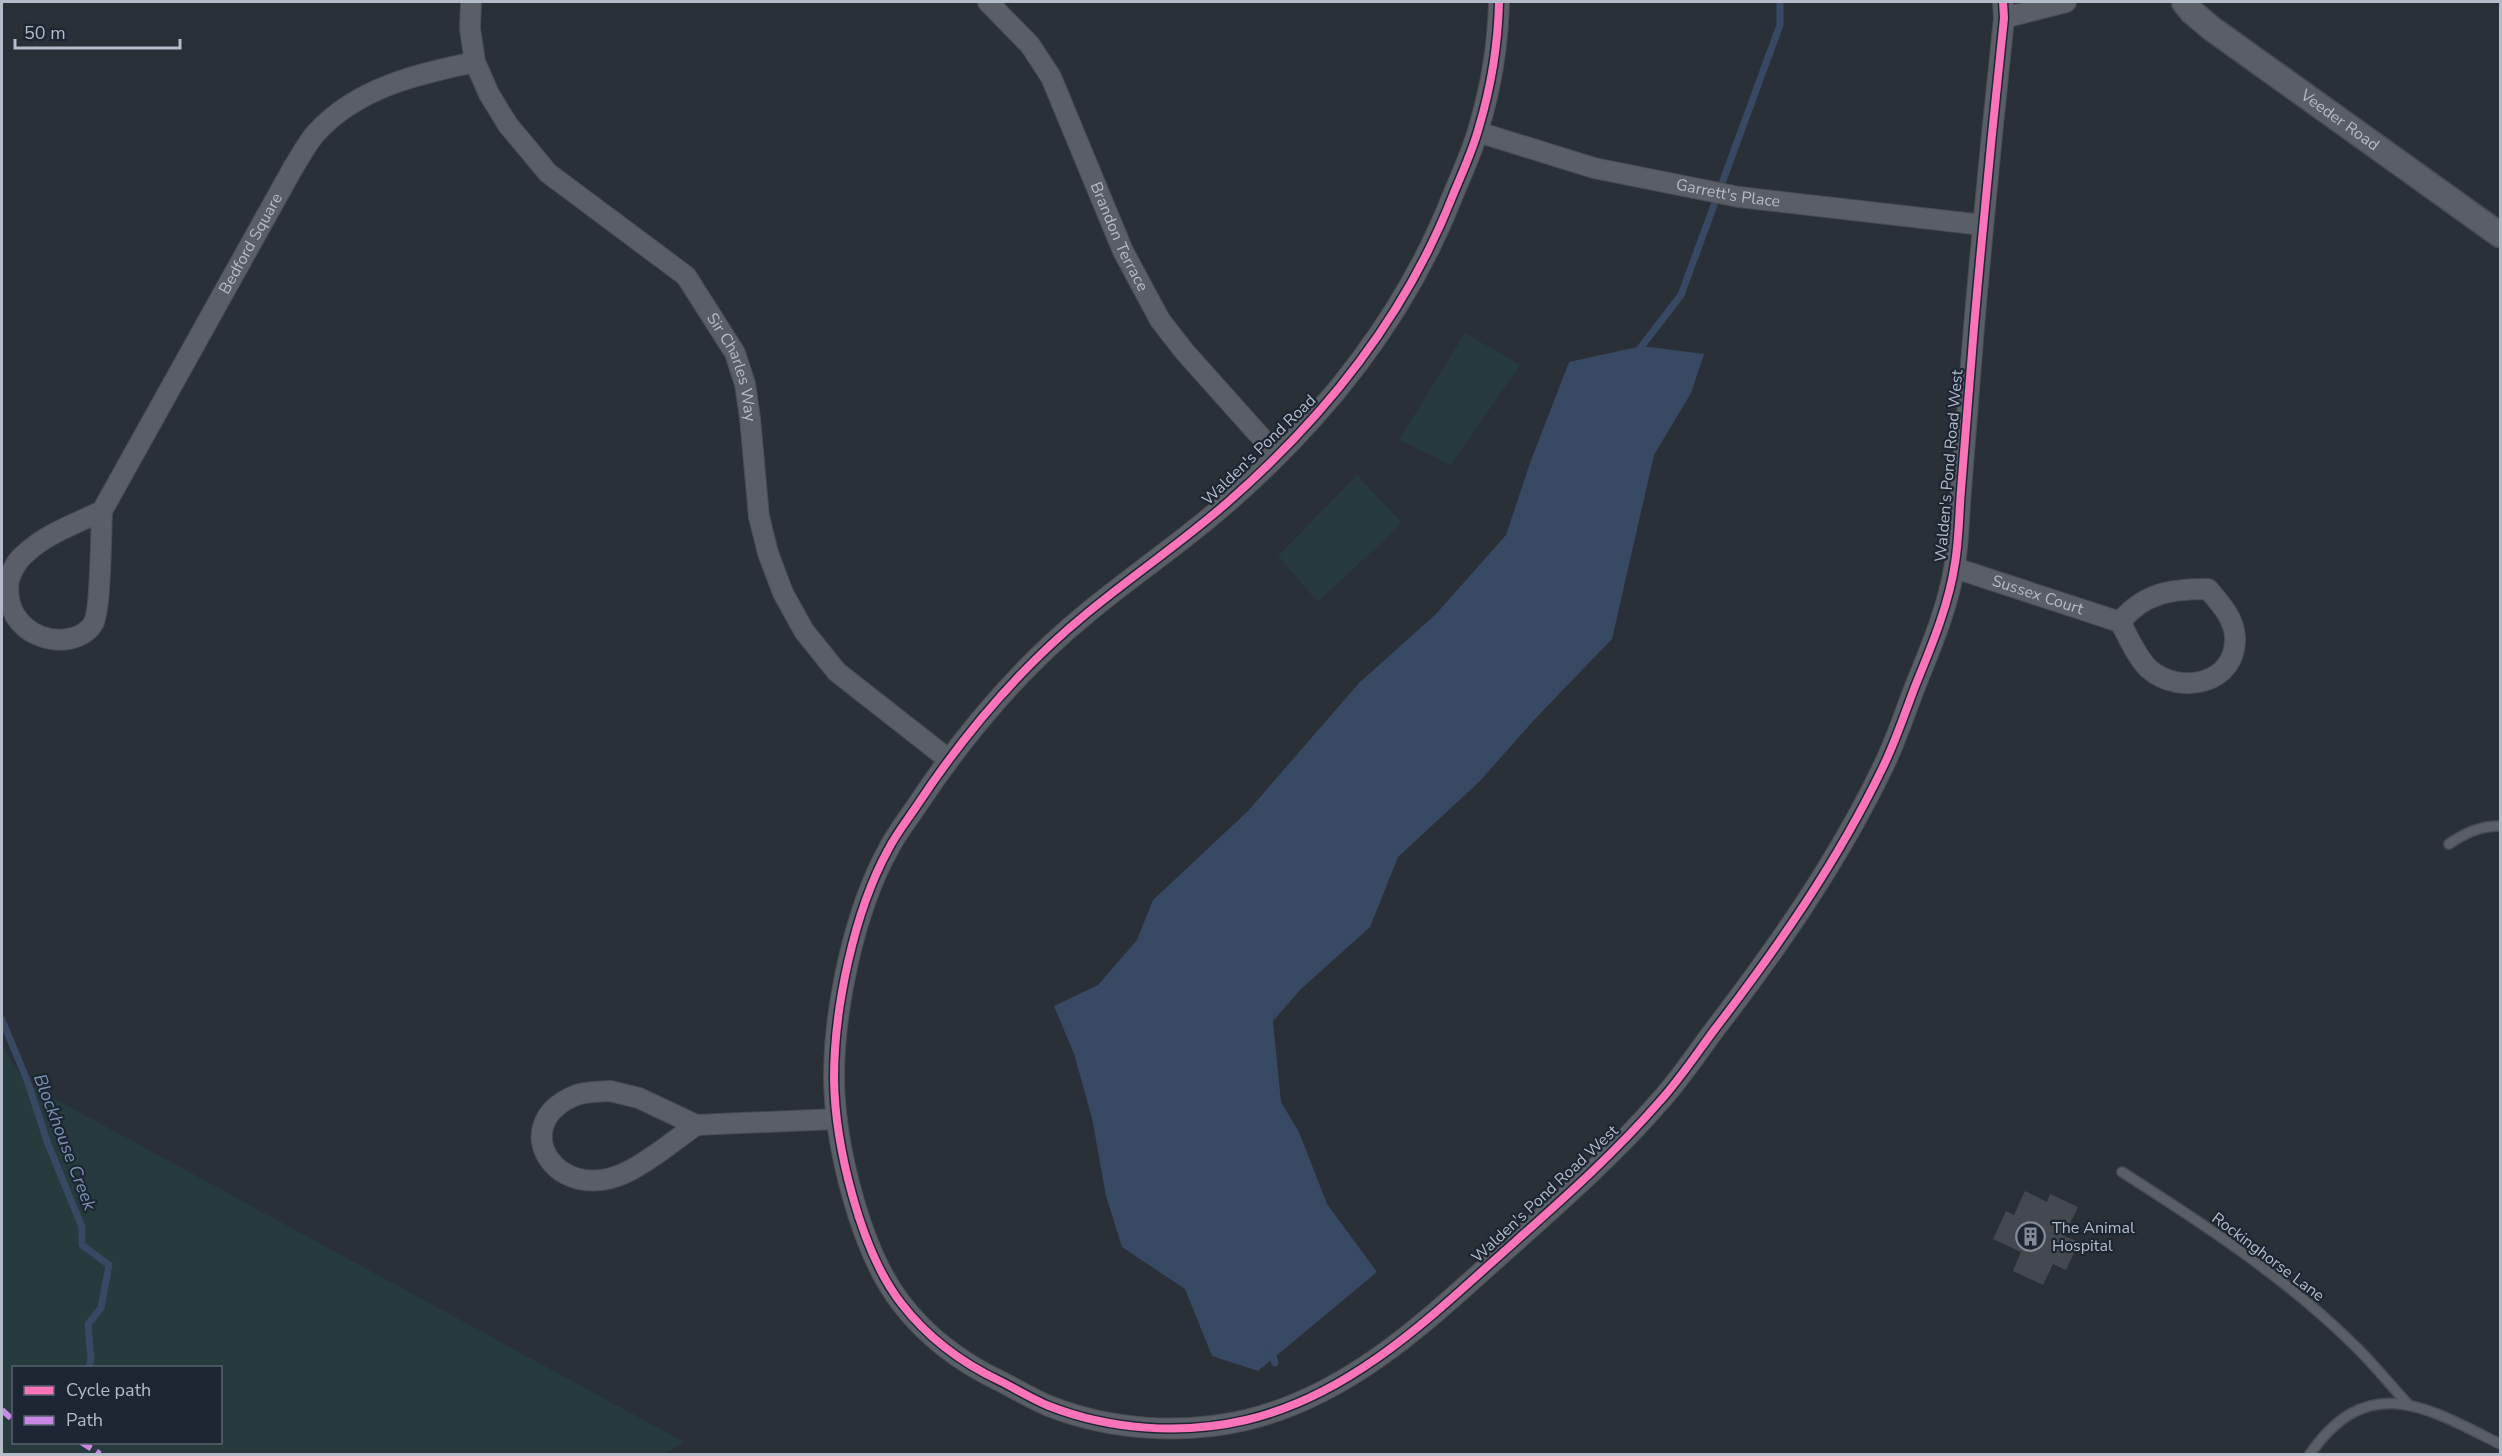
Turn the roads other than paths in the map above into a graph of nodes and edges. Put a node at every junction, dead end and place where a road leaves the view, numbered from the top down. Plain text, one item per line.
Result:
1 (471, 2) edge
2 (988, 2) edge
3 (1499, 2) edge
4 (2066, 2) edge
5 (2184, 2) edge
6 (2003, 10) edge
7 (475, 62) junction
8 (1478, 132) junction
9 (1983, 225) junction
10 (2500, 235) edge
11 (1277, 455) junction
12 (102, 510) junction
13 (1954, 568) junction
14 (2120, 622) junction
15 (948, 759) junction
16 (2500, 826) edge
17 (2448, 844) dead end
18 (857, 930) joint
19 (837, 1119) junction
20 (696, 1125) junction
21 (2122, 1172) dead end
22 (2409, 1405) junction
23 (2500, 1444) edge
24 (2310, 1455) edge

1 - 7 street, Sir Charles Way
2 - 11 street, Brandon Terrace
3 - 8 street, Walden's Pond Road
4 - 6 street
5 - 10 street, Veeder Road
6 - 9 street, Walden's Pond Road West
7 - 12 street, Bedford Square
7 - 15 street, Sir Charles Way
8 - 9 street, Garrett's Place
8 - 11 street, Walden's Pond Road
9 - 13 street, Walden's Pond Road West
11 - 15 street, Walden's Pond Road
12 - 12 street, Bedford Square
13 - 14 street, Sussex Court
13 - 19 street, Walden's Pond Road West
14 - 14 street
15 - 18 street, Walden's Pond Road
16 - 17 lane
18 - 19 street, Walden's Pond Road West
19 - 20 street
20 - 20 street
21 - 22 lane, Rockinghorse Lane
22 - 23 lane
22 - 24 lane

